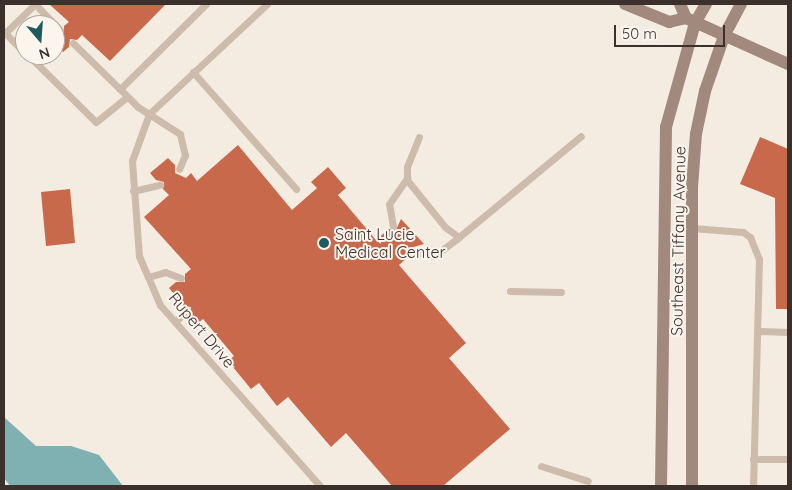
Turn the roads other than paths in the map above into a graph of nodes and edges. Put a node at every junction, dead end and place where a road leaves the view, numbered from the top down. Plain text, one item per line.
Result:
1 (206, 4) edge
2 (267, 4) edge
3 (624, 4) edge
4 (680, 4) edge
5 (706, 4) edge
6 (741, 4) edge
7 (24, 15) edge
8 (46, 15) edge
9 (691, 21) junction
10 (15, 23) edge
11 (724, 36) junction
12 (15, 43) edge
13 (73, 43) dead end
14 (788, 64) edge
15 (37, 65) edge
16 (193, 72) junction
17 (120, 89) junction
18 (127, 97) junction
19 (148, 114) junction
20 (420, 136) dead end
21 (581, 136) dead end
22 (178, 169) dead end
23 (407, 178) junction
24 (160, 185) dead end
25 (296, 189) dead end
26 (133, 191) junction
27 (393, 226) dead end
28 (692, 228) junction
29 (459, 238) junction
30 (414, 252) dead end
31 (148, 277) junction
32 (181, 278) dead end
33 (510, 291) dead end
34 (561, 292) dead end
35 (187, 310) dead end
36 (175, 322) junction
37 (758, 331) junction
38 (788, 332) edge
39 (753, 459) junction
40 (788, 459) edge
41 (541, 466) dead end
42 (588, 481) dead end
43 (320, 486) edge
44 (661, 486) edge
45 (692, 486) edge
46 (753, 486) edge

1 - 17 lane
2 - 16 lane, Rupert Drive
3 - 9 street
4 - 9 street
5 - 9 street, Southeast Tiffany Avenue
6 - 11 street, Southeast Tiffany Avenue
7 - 8 lane
9 - 11 street
9 - 44 street, Southeast Tiffany Avenue
10 - 12 lane
11 - 14 street
11 - 28 street, Southeast Tiffany Avenue
13 - 17 lane
15 - 18 lane
16 - 19 lane, Rupert Drive
16 - 25 lane
17 - 18 lane
18 - 19 lane
19 - 22 lane
19 - 26 lane, Rupert Drive
20 - 23 lane
21 - 29 lane
23 - 27 lane
23 - 29 lane
24 - 26 lane
26 - 31 lane, Rupert Drive
28 - 37 lane
28 - 45 street, Southeast Tiffany Avenue
29 - 30 lane
31 - 32 lane
31 - 36 lane, Rupert Drive
33 - 34 lane
35 - 36 lane
36 - 43 lane, Rupert Drive
37 - 38 lane
37 - 39 lane
39 - 40 lane
39 - 46 lane
41 - 42 lane

